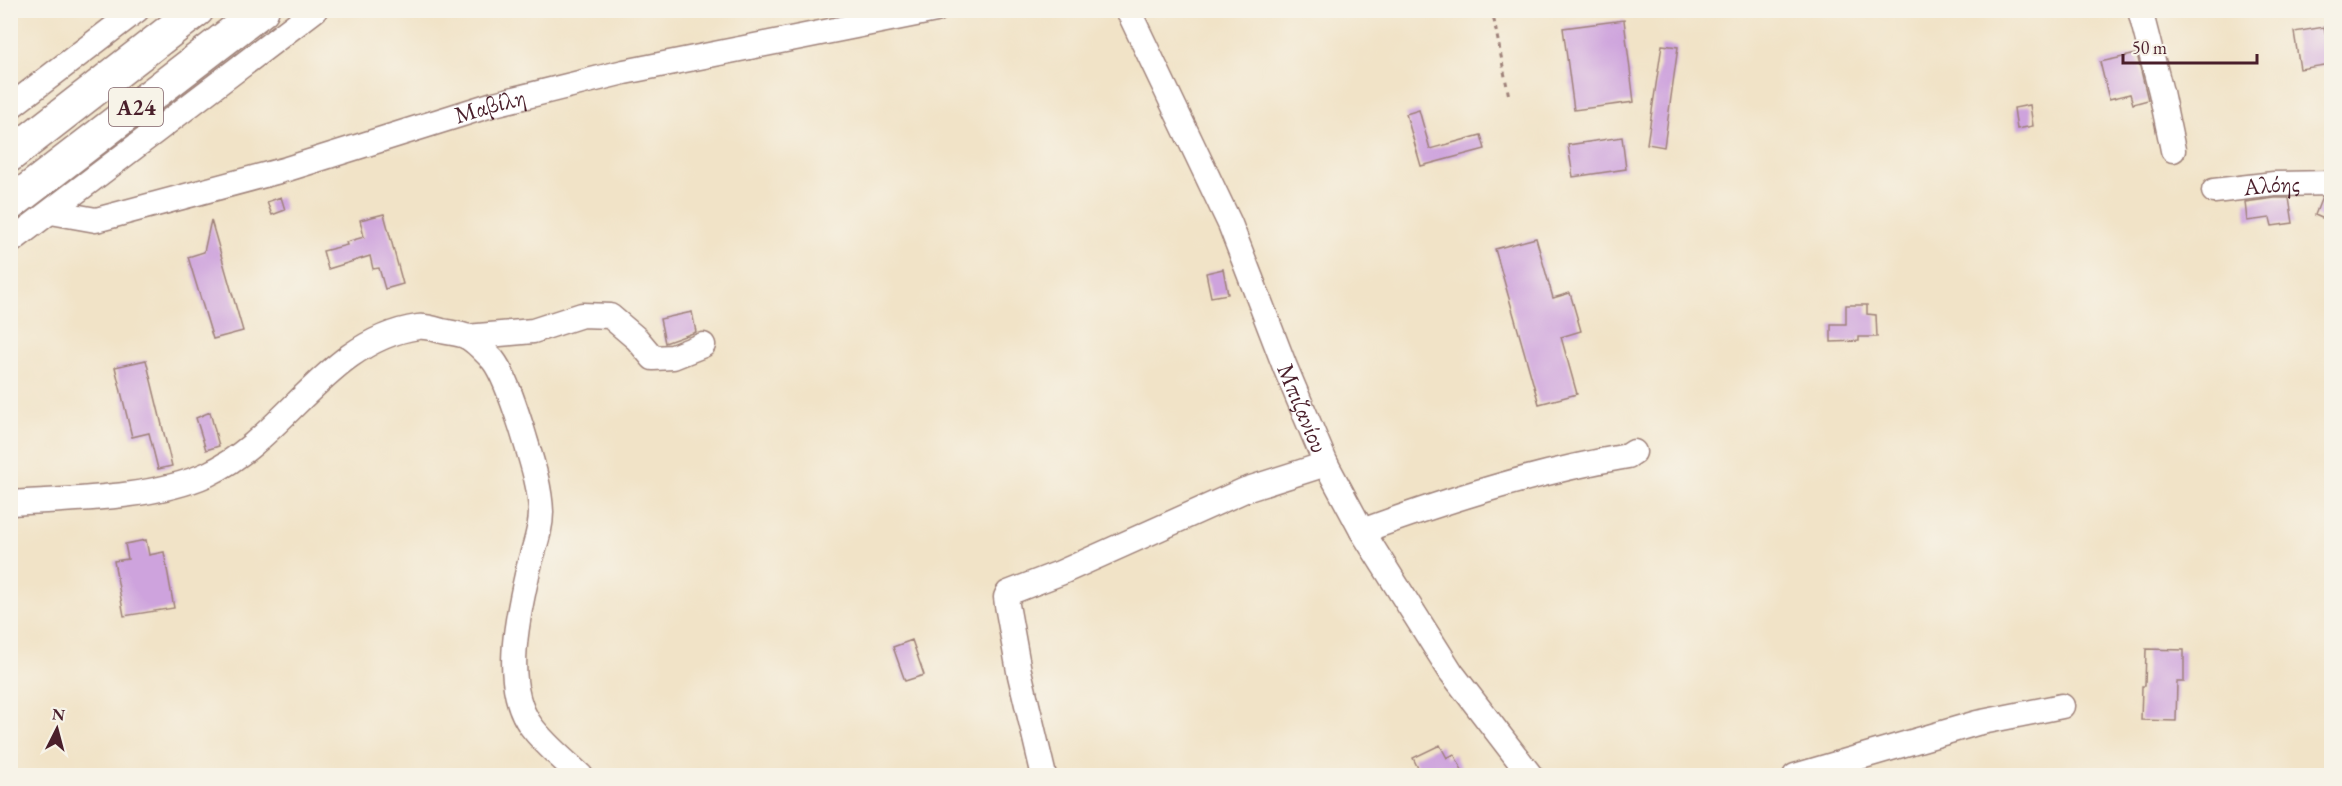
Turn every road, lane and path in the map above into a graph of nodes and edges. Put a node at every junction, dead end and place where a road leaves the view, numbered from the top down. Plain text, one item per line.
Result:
1 (136, 10) edge
2 (198, 10) edge
3 (262, 10) edge
4 (315, 10) edge
5 (936, 10) edge
6 (1128, 10) edge
7 (1492, 10) edge
8 (2140, 10) edge
9 (1509, 98) dead end
10 (10, 107) edge
11 (2173, 150) dead end
12 (10, 155) edge
13 (2331, 183) edge
14 (2214, 190) dead end
15 (10, 204) edge
16 (51, 212) junction
17 (10, 242) edge
18 (467, 337) junction
19 (703, 345) dead end
20 (1634, 453) dead end
21 (1326, 464) junction
22 (10, 504) edge
23 (1362, 531) junction
24 (2062, 706) dead end
25 (581, 776) edge
26 (1044, 776) edge
27 (1531, 776) edge
28 (1795, 776) edge

1 - 10 street
2 - 12 highway, Α24
3 - 15 highway, Α24
4 - 16 street
5 - 16 street, Μαβίλη
6 - 21 street, Μπιζανίου
7 - 9 path
8 - 11 street
13 - 14 street, Αλόης
16 - 17 street
18 - 19 street
18 - 22 street
18 - 25 street
20 - 23 street
21 - 23 street, Μπιζανίου
21 - 26 street
23 - 27 street, Μπιζανίου
24 - 28 street

